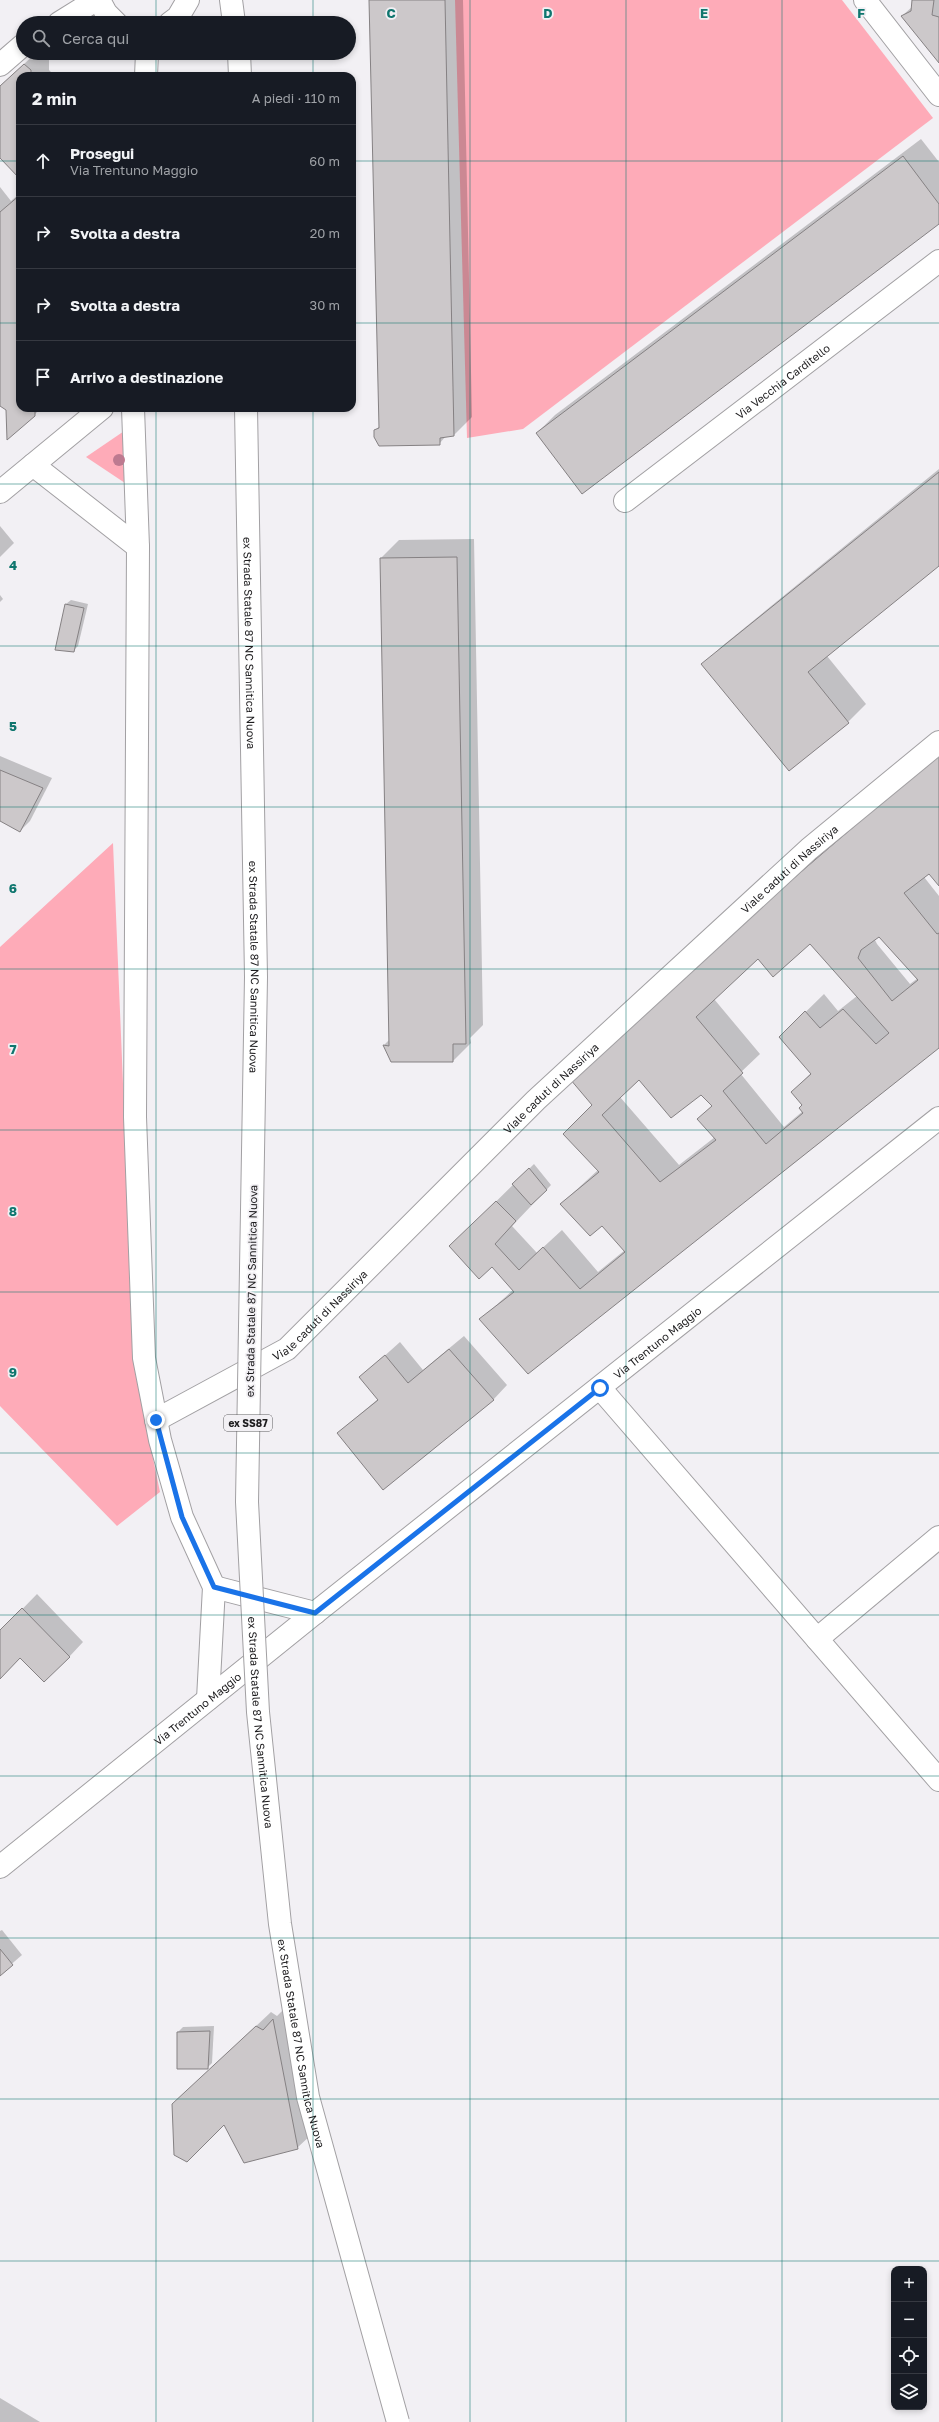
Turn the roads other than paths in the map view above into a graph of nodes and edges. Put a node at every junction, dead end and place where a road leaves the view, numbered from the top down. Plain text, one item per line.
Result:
1 (98, 0) edge
2 (188, 0) edge
3 (231, 0) edge
4 (865, 0) edge
5 (71, 16) edge
6 (109, 16) edge
7 (179, 16) edge
8 (233, 16) edge
9 (16, 51) edge
10 (147, 60) edge
11 (239, 60) edge
12 (0, 65) edge
13 (146, 72) edge
14 (240, 72) edge
15 (939, 95) edge
16 (939, 261) edge
17 (97, 412) edge
18 (133, 412) edge
19 (246, 412) edge
20 (33, 465) junction
21 (0, 492) edge
22 (625, 501) dead end
23 (138, 547) junction
24 (939, 742) edge
25 (939, 1118) edge
26 (600, 1388) junction
27 (156, 1420) junction
28 (939, 1536) edge
29 (214, 1587) junction
30 (315, 1613) junction
31 (817, 1639) junction
32 (208, 1699) junction
33 (939, 1780) edge
34 (0, 1867) edge
35 (398, 2422) edge

1 - 5 main road
1 - 6 main road
2 - 7 main road
3 - 8 main road
4 - 15 main road
9 - 12 main road
10 - 13 main road
11 - 14 main road
16 - 22 main road, Via Vecchia Carditello
17 - 20 main road
18 - 23 main road
19 - 35 main road, ex Strada Statale 87 NC Sannitica Nuova / ex SS87, bridge
20 - 21 main road
20 - 23 main road
23 - 27 main road
24 - 27 main road, Viale caduti di Nassiriya
25 - 26 main road, Via Trentuno Maggio
26 - 30 main road, Via Trentuno Maggio
26 - 31 main road
27 - 29 main road
28 - 31 main road
29 - 30 main road
29 - 32 main road
30 - 32 main road, Via Trentuno Maggio
31 - 33 main road
32 - 34 main road, Via Trentuno Maggio

